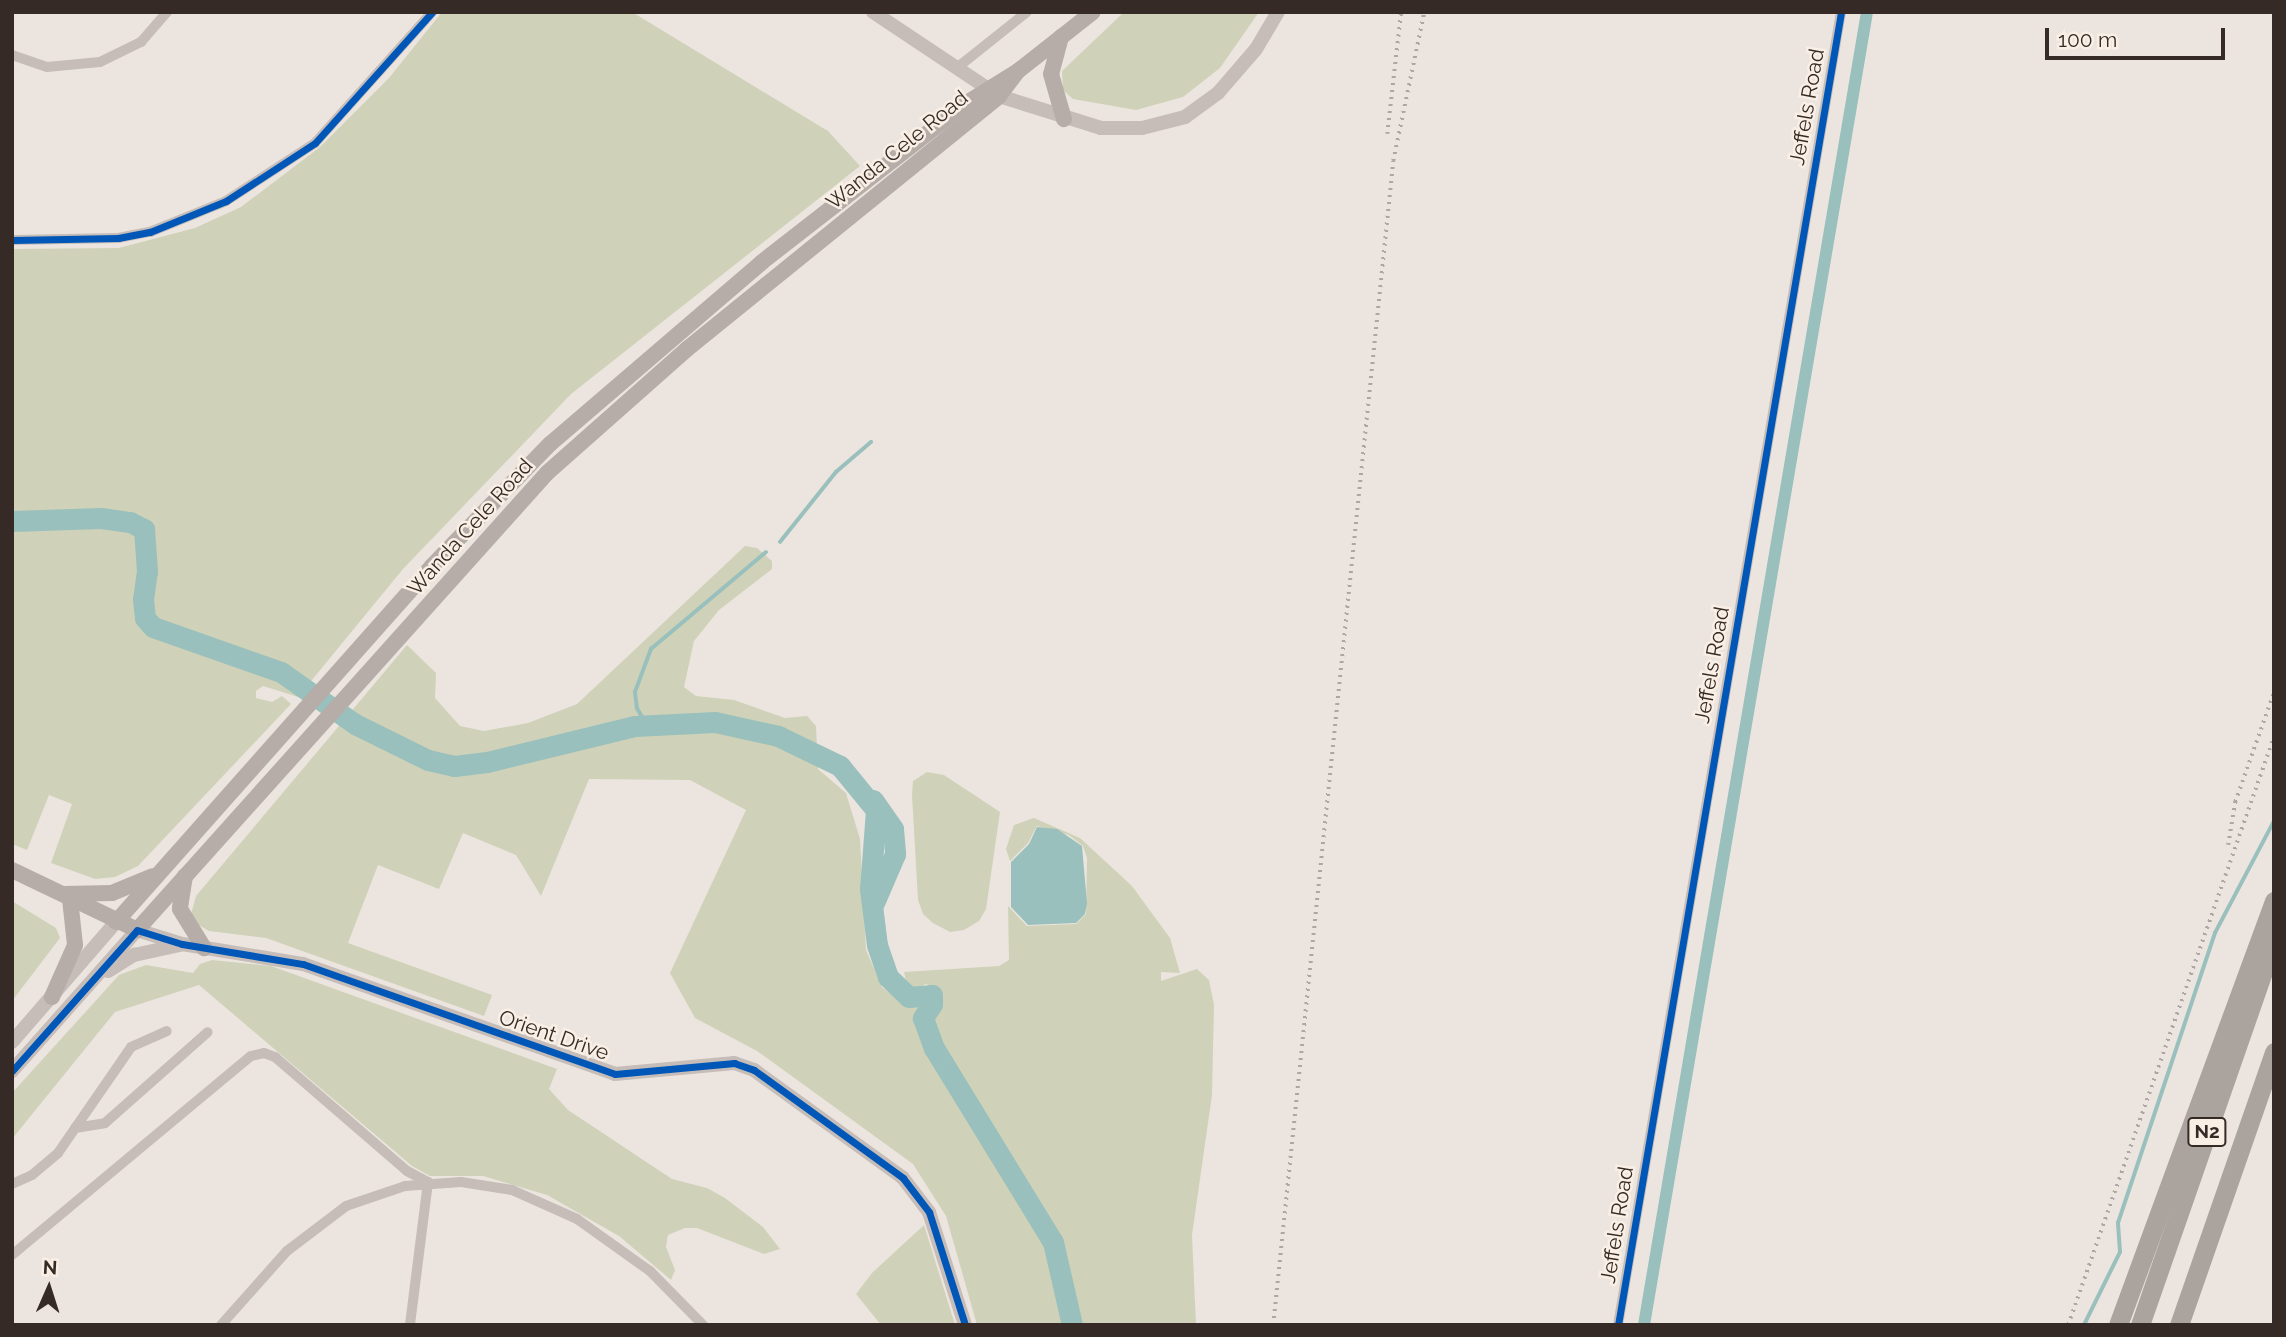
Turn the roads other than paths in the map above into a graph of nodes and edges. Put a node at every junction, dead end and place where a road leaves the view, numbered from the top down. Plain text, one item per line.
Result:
1 (167, 12) edge
2 (432, 12) edge
3 (873, 12) edge
4 (1027, 12) edge
5 (1278, 12) edge
6 (1841, 12) edge
7 (1090, 14) edge
8 (1061, 37) junction
9 (12, 55) edge
10 (958, 68) junction
11 (993, 92) junction
12 (1064, 119) junction
13 (12, 240) edge
14 (12, 870) edge
15 (162, 870) junction
16 (187, 870) junction
17 (65, 897) junction
18 (2274, 901) edge
19 (116, 922) junction
20 (137, 930) junction
21 (2274, 940) edge
22 (181, 944) junction
23 (204, 948) junction
24 (95, 979) junction
25 (52, 996) junction
26 (167, 1031) dead end
27 (208, 1032) dead end
28 (12, 1042) edge
29 (2274, 1052) edge
30 (12, 1071) edge
31 (75, 1128) junction
32 (2246, 1133) junction
33 (428, 1182) junction
34 (12, 1184) edge
35 (12, 1255) edge
36 (412, 1324) edge
37 (221, 1325) edge
38 (703, 1325) edge
39 (965, 1325) edge
40 (1618, 1325) edge
41 (2118, 1325) edge
42 (2140, 1325) edge
43 (2179, 1325) edge
44 (2193, 1325) edge

1 - 9 street
2 - 13 street
3 - 10 street
4 - 10 street
5 - 12 street
6 - 40 street, Jeffels Road
7 - 8 main road, Wanda Cele Road
8 - 11 main road, Wanda Cele Road
8 - 12 main road
10 - 11 street
11 - 12 street
11 - 15 main road, Wanda Cele Road
11 - 16 main road, Wanda Cele Road
14 - 17 main road
15 - 17 main road
15 - 19 main road, Wanda Cele Road
16 - 20 main road, Wanda Cele Road
16 - 23 main road
17 - 19 main road
17 - 25 main road
18 - 41 highway
19 - 20 main road
19 - 25 street, Wanda Cele Road
20 - 22 street, Orient Drive
20 - 24 street, Wanda Cele Road
21 - 42 highway, N2
22 - 23 street, Orient Drive
22 - 24 street
23 - 39 street, Orient Drive
24 - 30 street, Wanda Cele Road
25 - 28 street, Wanda Cele Road
26 - 31 street
27 - 31 street
29 - 32 highway, N2
31 - 34 street
32 - 43 highway, N2
32 - 44 highway
33 - 35 street
33 - 36 street
33 - 37 street
33 - 38 street

